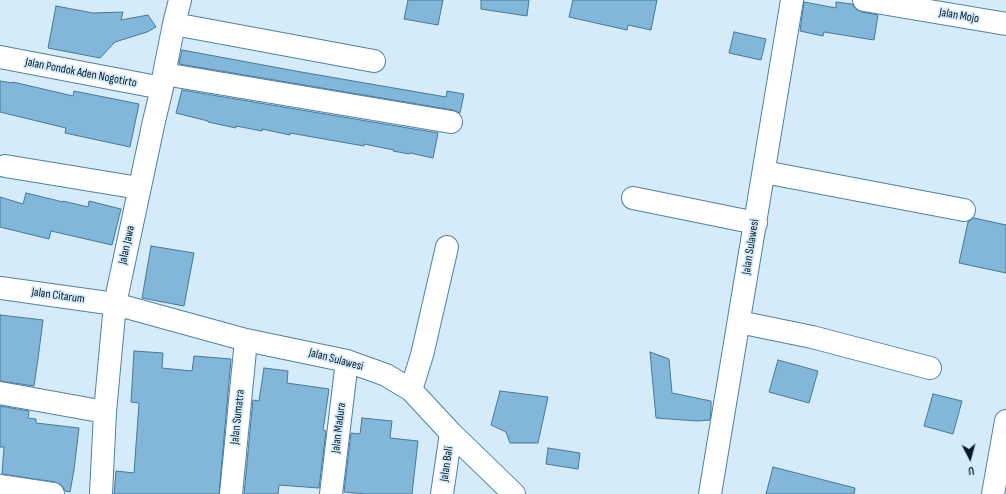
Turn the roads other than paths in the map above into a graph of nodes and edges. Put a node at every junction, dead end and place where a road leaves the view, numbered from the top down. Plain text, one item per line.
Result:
1 (180, 0) edge
2 (792, 0) edge
3 (864, 0) edge
4 (889, 2) edge
5 (174, 24) junction
6 (1006, 24) edge
7 (0, 57) edge
8 (374, 61) dead end
9 (163, 81) junction
10 (451, 122) dead end
11 (5, 166) dead end
12 (764, 172) junction
13 (140, 188) junction
14 (633, 198) dead end
15 (964, 210) dead end
16 (756, 222) junction
17 (447, 247) dead end
18 (0, 288) edge
19 (115, 304) junction
20 (739, 322) junction
21 (246, 340) junction
22 (347, 361) junction
23 (930, 368) dead end
24 (411, 390) junction
25 (0, 393) edge
26 (105, 412) junction
27 (1006, 421) edge
28 (451, 433) junction
29 (0, 486) edge
30 (52, 494) edge
31 (101, 494) edge
32 (230, 494) edge
33 (331, 494) edge
34 (442, 494) edge
35 (514, 494) edge
36 (710, 494) edge
37 (993, 494) edge

1 - 5 street, Jalan Jawa
2 - 12 street, Jalan Sulawesi
3 - 4 street, Jalan Mojo
4 - 6 street, Jalan Mojo
5 - 8 street
5 - 9 street, Jalan Jawa
7 - 9 street, Jalan Pondok Aden Nogotirto
9 - 10 street, Jalan Pondok Aden Nogotirto
9 - 13 street, Jalan Jawa
11 - 13 street
12 - 15 street
12 - 16 street, Jalan Sulawesi
13 - 19 street, Jalan Jawa
14 - 16 street
16 - 20 street, Jalan Sulawesi
17 - 24 street
18 - 19 street, Jalan Citarum
19 - 21 street, Jalan Sulawesi
19 - 26 street, Jalan Jawa
20 - 23 street
20 - 36 street, Jalan Sulawesi
21 - 22 street, Jalan Sulawesi
21 - 32 street, Jalan Sumatra
22 - 24 street, Jalan Sulawesi
22 - 33 street, Jalan Madura
24 - 28 street, Jalan Sulawesi
25 - 26 street
26 - 31 street, Jalan Jawa
27 - 37 street
28 - 34 street, Jalan Bali
28 - 35 street, Jalan Sulawesi
29 - 30 street

